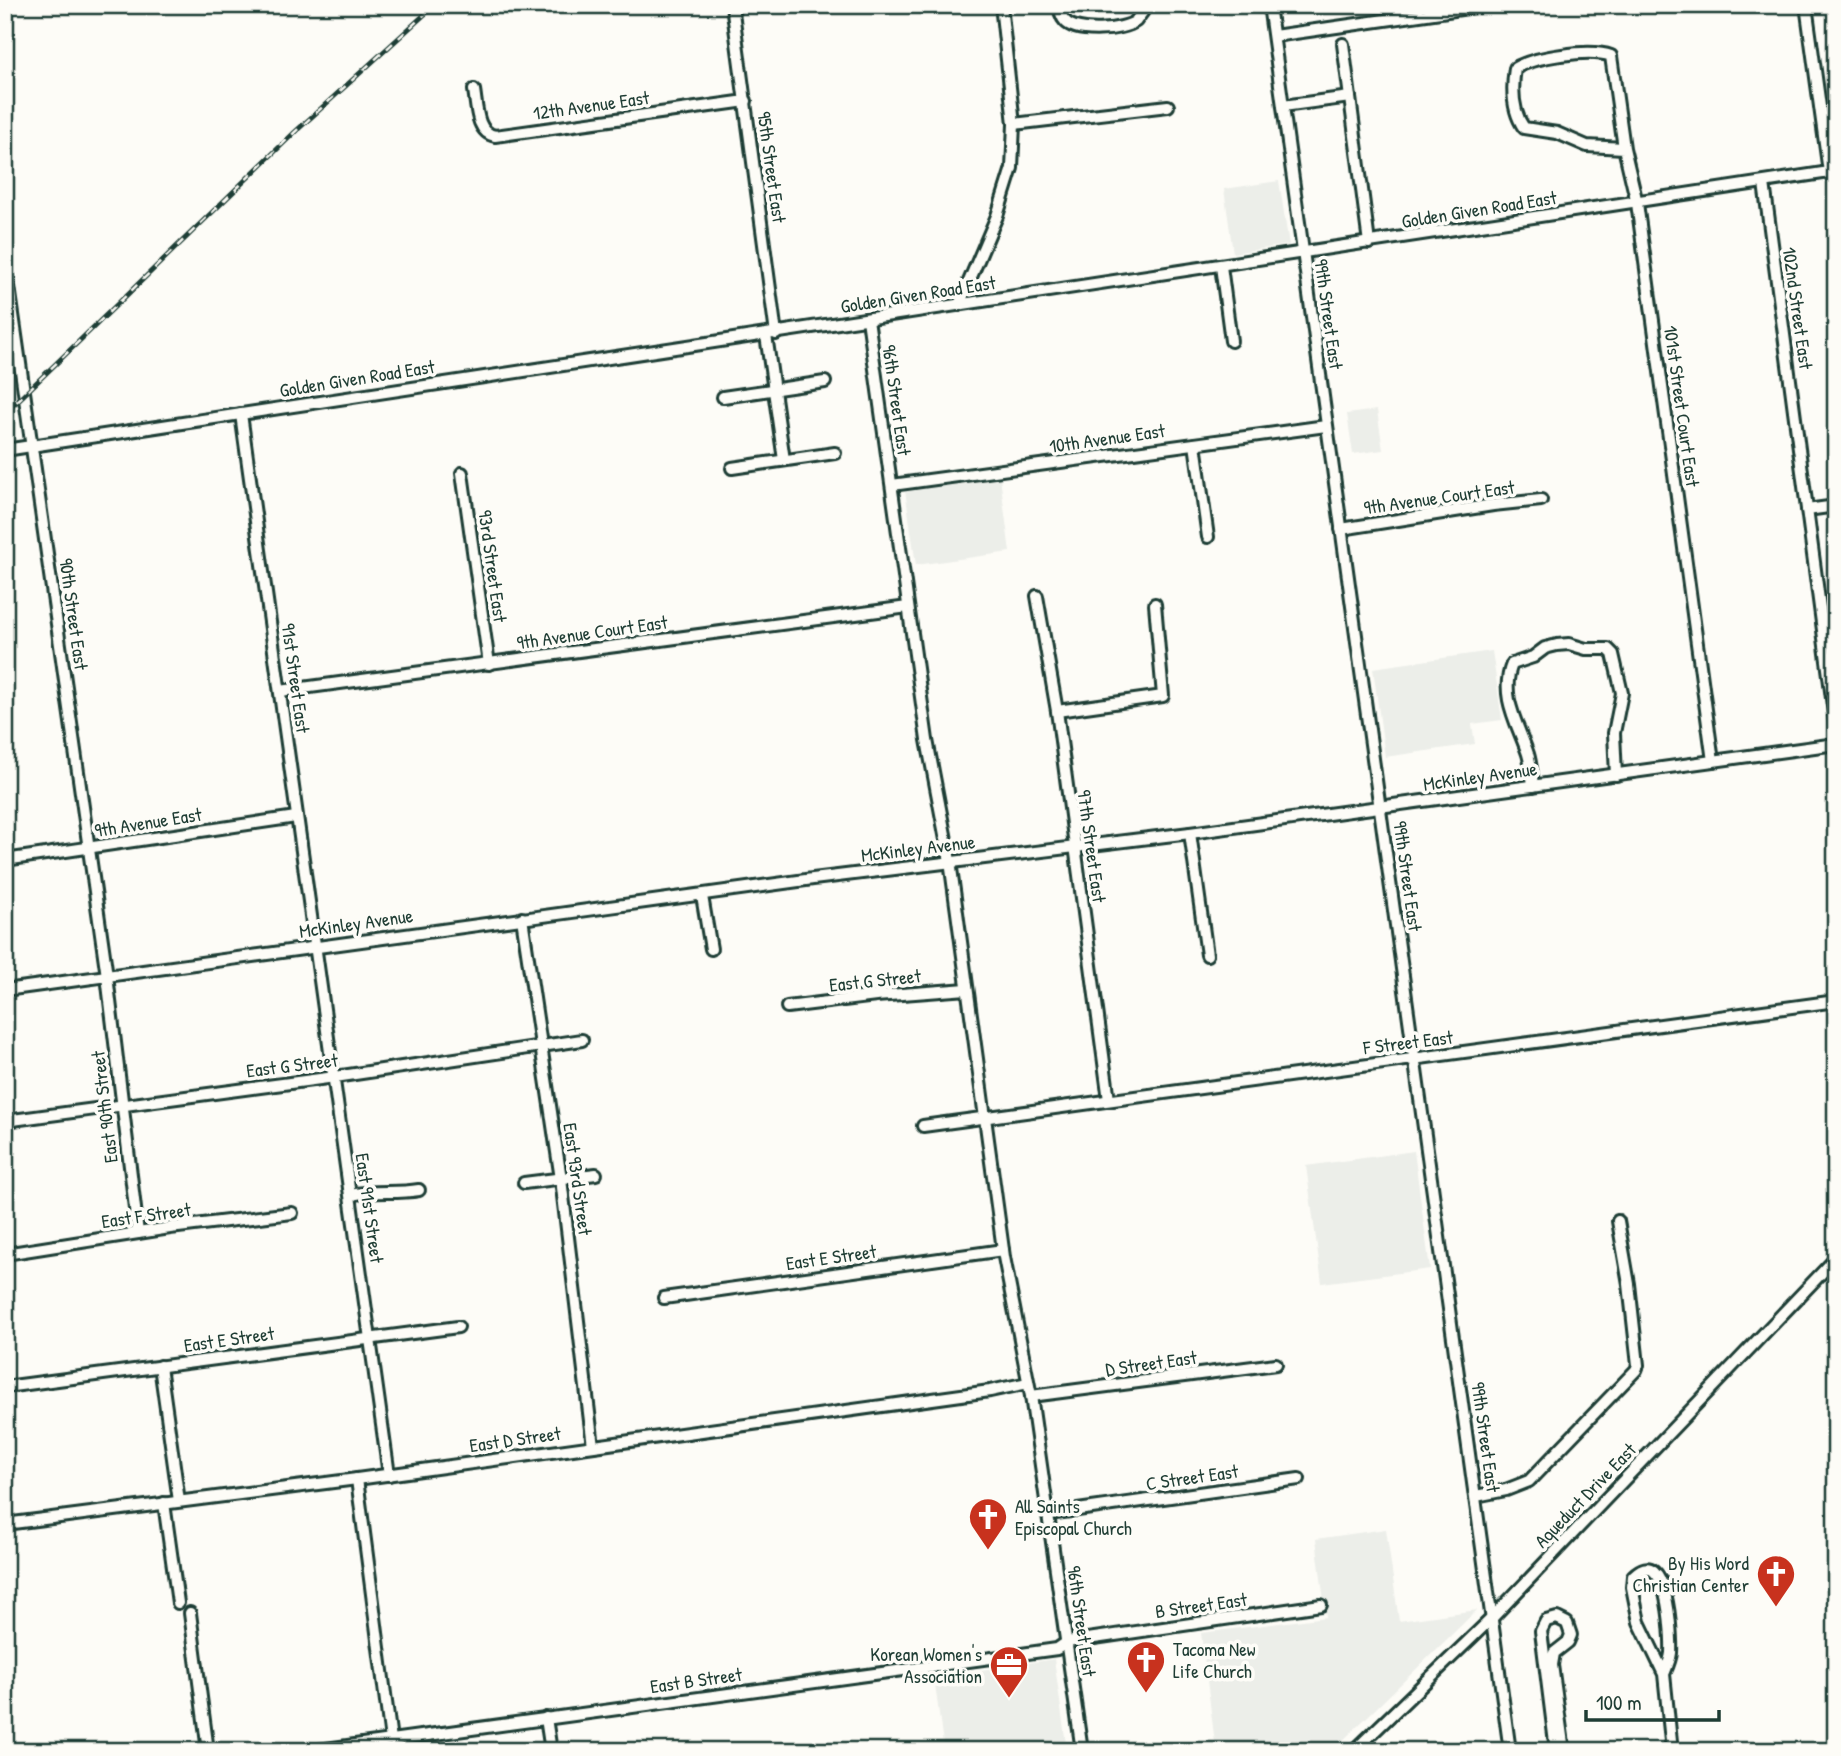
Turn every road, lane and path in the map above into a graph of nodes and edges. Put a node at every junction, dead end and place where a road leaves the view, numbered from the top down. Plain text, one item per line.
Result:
1 (732, 5) edge
2 (1001, 5) edge
3 (1059, 5) edge
4 (1143, 5) edge
5 (1269, 5) edge
6 (1489, 5) edge
7 (1806, 5) edge
8 (1274, 36) junction
9 (1343, 44) dead end
10 (474, 90) dead end
11 (1350, 97) junction
12 (746, 101) junction
13 (1168, 106) dead end
14 (1283, 106) junction
15 (1014, 124) junction
16 (1624, 148) junction
17 (1833, 172) edge
18 (1764, 183) junction
19 (1637, 203) junction
20 (1369, 243) junction
21 (1303, 253) junction
22 (5, 258) edge
23 (1221, 266) junction
24 (959, 305) junction
25 (868, 319) junction
26 (771, 335) junction
27 (1231, 341) dead end
28 (825, 382) dead end
29 (774, 390) junction
30 (723, 397) dead end
31 (241, 414) junction
32 (1326, 426) junction
33 (1195, 444) junction
34 (33, 445) junction
35 (5, 450) edge
36 (835, 453) dead end
37 (784, 460) junction
38 (732, 468) dead end
39 (462, 473) dead end
40 (892, 485) junction
41 (1541, 500) dead end
42 (1836, 506) edge
43 (1807, 510) junction
44 (1341, 529) junction
45 (1208, 537) dead end
46 (1037, 596) dead end
47 (1155, 604) dead end
48 (908, 607) junction
49 (489, 664) junction
50 (280, 691) junction
51 (1057, 711) junction
52 (1836, 729) edge
53 (1836, 744) edge
54 (1713, 761) junction
55 (1616, 775) junction
56 (1534, 786) junction
57 (1381, 807) junction
58 (296, 817) junction
59 (1190, 833) junction
60 (1074, 847) junction
61 (88, 849) junction
62 (5, 860) edge
63 (950, 861) junction
64 (702, 896) junction
65 (522, 918) junction
66 (315, 947) junction
67 (711, 950) dead end
68 (1207, 955) dead end
69 (107, 976) junction
70 (967, 989) junction
71 (5, 990) edge
72 (1836, 1001) edge
73 (787, 1007) dead end
74 (582, 1040) dead end
75 (542, 1047) junction
76 (1415, 1059) junction
77 (335, 1077) junction
78 (1109, 1100) junction
79 (121, 1104) junction
80 (985, 1117) junction
81 (5, 1121) edge
82 (923, 1126) dead end
83 (596, 1174) dead end
84 (561, 1179) junction
85 (524, 1183) dead end
86 (419, 1190) dead end
87 (351, 1195) junction
88 (292, 1213) dead end
89 (1618, 1221) dead end
90 (138, 1233) junction
91 (1003, 1250) junction
92 (5, 1254) edge
93 (1836, 1258) edge
94 (664, 1298) dead end
95 (458, 1327) dead end
96 (369, 1338) junction
97 (1276, 1364) dead end
98 (160, 1366) junction
99 (1028, 1383) junction
100 (5, 1387) edge
101 (1031, 1396) junction
102 (593, 1446) junction
103 (389, 1475) junction
104 (357, 1479) junction
105 (1299, 1479) dead end
106 (1476, 1496) junction
107 (179, 1501) junction
108 (164, 1503) junction
109 (1049, 1514) junction
110 (5, 1524) edge
111 (178, 1603) dead end
112 (1321, 1605) dead end
113 (190, 1613) dead end
114 (1492, 1618) junction
115 (1085, 1640) joint
116 (1067, 1642) junction
117 (1664, 1674) junction
118 (546, 1718) junction
119 (391, 1740) junction
120 (316, 1750) edge
121 (208, 1751) edge
122 (551, 1751) edge
123 (1082, 1751) edge
124 (1354, 1751) edge
125 (1510, 1751) edge
126 (1556, 1751) edge
127 (1564, 1751) edge
128 (1672, 1751) edge

1 - 12 street, 95th Street East
2 - 15 street
3 - 4 street
5 - 8 street, 99th Street East
6 - 8 street
7 - 17 street
8 - 14 street, 99th Street East
9 - 11 street
10 - 12 street, 12th Avenue East
11 - 14 street
11 - 20 street
12 - 26 street, 95th Street East
13 - 15 street
14 - 21 street, 99th Street East
15 - 24 street
16 - 16 street, 101st Street Court East
16 - 19 street, 101st Street Court East
17 - 18 street, Golden Given Road East
18 - 19 street, Golden Given Road East
18 - 43 street, 102nd Street East
19 - 20 street, Golden Given Road East
19 - 54 street, 101st Street Court East
20 - 21 street, Golden Given Road East
21 - 23 street, Golden Given Road East
21 - 32 street, 99th Street East
22 - 34 street, 90th Street East
23 - 24 street, Golden Given Road East
23 - 27 street
24 - 25 street, Golden Given Road East
25 - 26 street, Golden Given Road East
25 - 40 street, 96th Street East
26 - 29 street, 95th Street East
26 - 31 street, Golden Given Road East
28 - 29 street
29 - 30 street
29 - 37 street, 95th Street East
31 - 34 street, Golden Given Road East
31 - 50 street, 91st Street East
32 - 33 street, 10th Avenue East
32 - 44 street, 99th Street East
33 - 40 street, 10th Avenue East
33 - 45 street
34 - 35 street, Golden Given Road East
34 - 61 street, 90th Street East
36 - 37 street
37 - 38 street
39 - 49 street, 93rd Street East
40 - 48 street, 96th Street East
41 - 44 street, 9th Avenue Court East
42 - 43 street
43 - 52 street, 102nd Street East
44 - 57 street, 99th Street East
46 - 51 street, 97th Street East
47 - 51 street
48 - 49 street, 9th Avenue Court East
48 - 63 street, 96th Street East
49 - 50 street, 9th Avenue Court East
50 - 58 street, 91st Street East
51 - 60 street, 97th Street East
53 - 54 street, McKinley Avenue
54 - 55 street, McKinley Avenue
55 - 56 street, McKinley Avenue
55 - 56 street
56 - 57 street, McKinley Avenue
57 - 59 street, McKinley Avenue
57 - 76 street, 99th Street East
58 - 61 street, 9th Avenue East
58 - 66 street, 91st Street East
59 - 60 street, McKinley Avenue
59 - 68 street
60 - 63 street, McKinley Avenue
60 - 78 street, 97th Street East
61 - 62 street, 9th Avenue East
61 - 69 street, 90th Street East
63 - 64 street, McKinley Avenue
63 - 70 street, 96th Street East
64 - 65 street, McKinley Avenue
64 - 67 street
65 - 66 street, McKinley Avenue
65 - 75 street, East 93rd Street
66 - 69 street, McKinley Avenue
66 - 77 street, East 91st Street
69 - 71 street, McKinley Avenue
69 - 79 street, East 90th Street
70 - 73 street, East G Street
70 - 80 street, 96th Street East
72 - 76 street, F Street East
74 - 75 street, East G Street
75 - 77 street, East G Street
75 - 84 street, East 93rd Street
76 - 78 street, F Street East
76 - 106 street, 99th Street East
77 - 79 street, East G Street
77 - 87 street, East 91st Street
78 - 80 street, F Street East
79 - 81 street, East G Street
79 - 90 street, East 90th Street
80 - 82 street
80 - 91 street, 96th Street East
83 - 84 street
84 - 85 street
84 - 102 street, East 93rd Street
86 - 87 street
87 - 96 street, East 91st Street
88 - 90 street, East F Street
89 - 106 street
90 - 92 street, East F Street
91 - 94 street, East E Street
91 - 99 street, 96th Street East
93 - 114 street, Aqueduct Drive East
95 - 96 street, East E Street
96 - 98 street, East E Street
96 - 103 street, East 91st Street
97 - 101 street, D Street East
98 - 100 street, East E Street
98 - 107 street
99 - 101 street, 96th Street East
99 - 102 street, East D Street
101 - 109 street, 96th Street East
102 - 103 street, East D Street
103 - 104 street, East D Street
104 - 107 street, East D Street
104 - 119 street
105 - 109 street, C Street East
106 - 114 street, 99th Street East
107 - 108 street, East D Street
108 - 110 street, East D Street
108 - 111 street
109 - 116 street, 96th Street East
112 - 115 street, B Street East
113 - 121 street
114 - 124 street, Aqueduct Drive East
114 - 125 street, 99th Street East
115 - 116 street, East B Street
116 - 118 street, East B Street
116 - 123 street, 96th Street East
117 - 117 street
117 - 128 street
118 - 119 street, East B Street
118 - 122 street
119 - 120 street, East B Street
126 - 127 street

